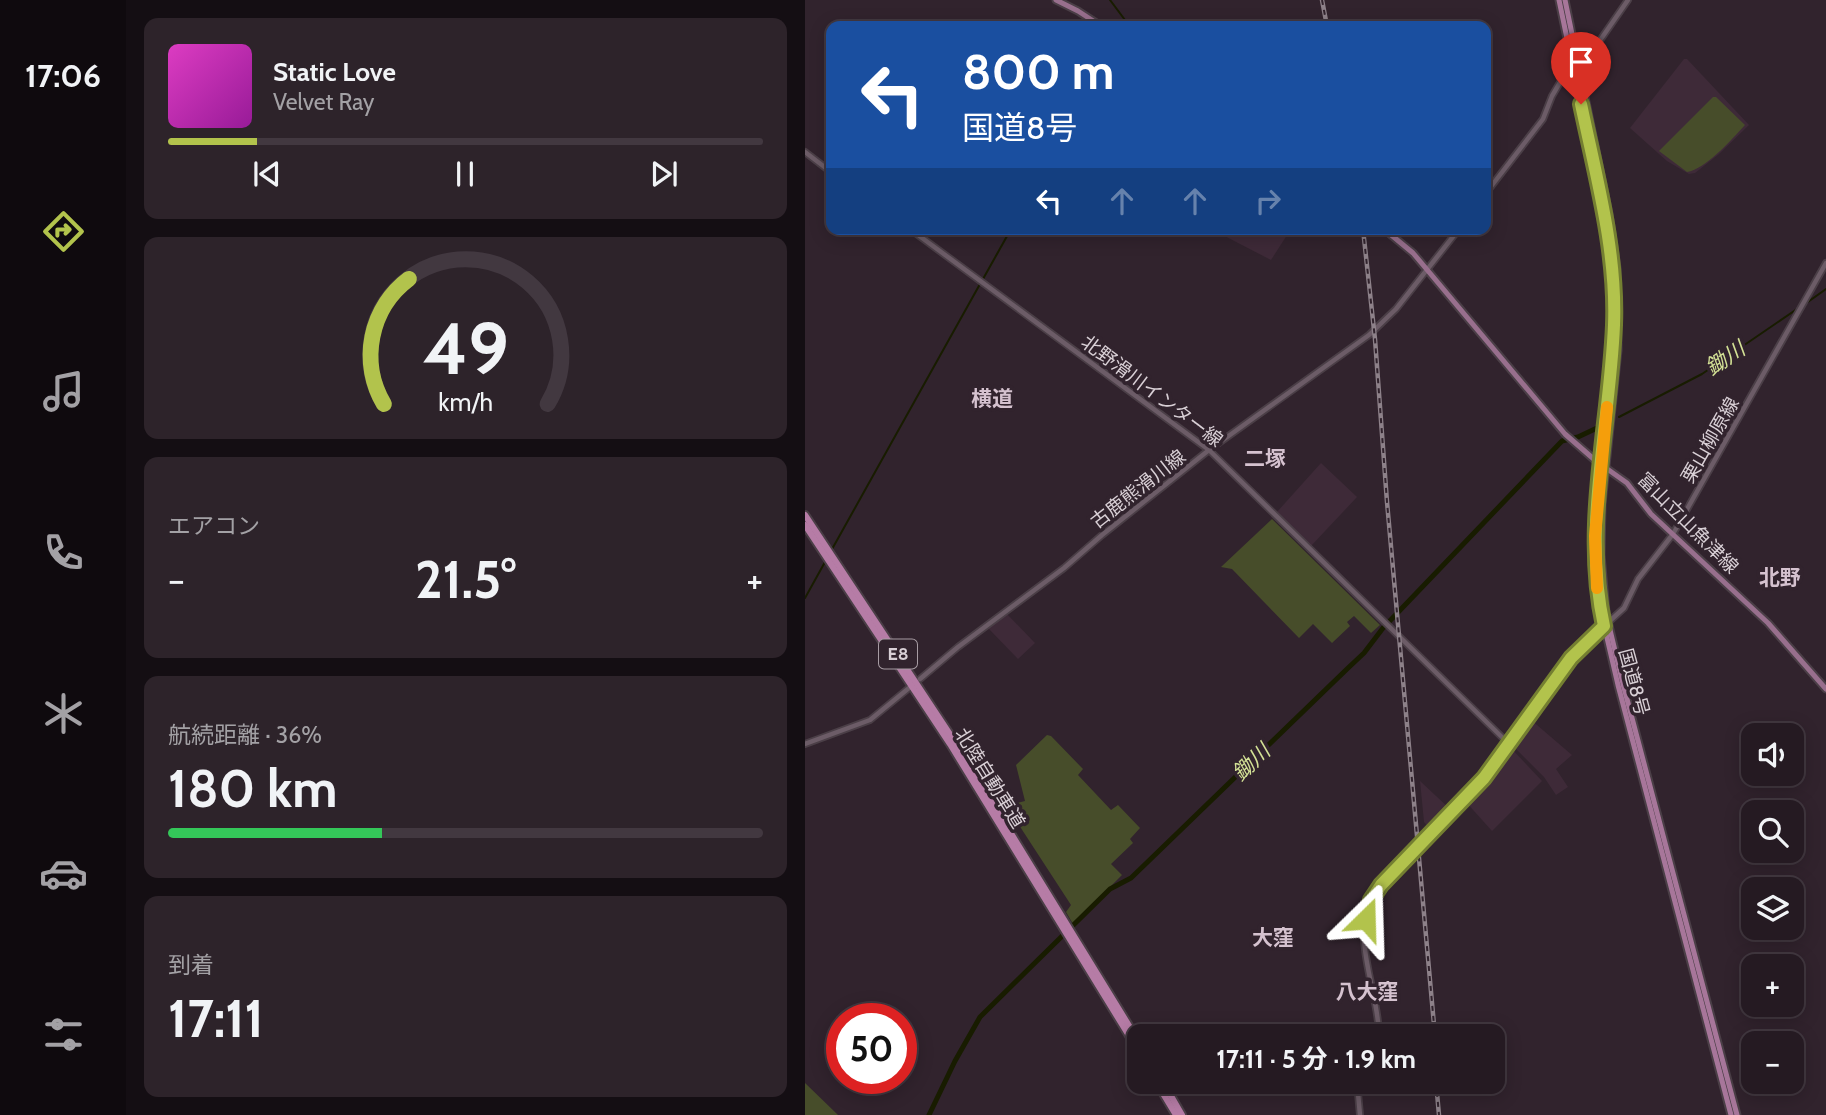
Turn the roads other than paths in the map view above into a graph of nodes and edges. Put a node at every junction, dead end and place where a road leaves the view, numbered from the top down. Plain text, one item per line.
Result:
1 (1056, 0) edge
2 (1559, 0) edge
3 (1565, 0) edge
4 (1628, 0) edge
5 (1093, 21) edge
6 (1575, 66) junction
7 (805, 152) edge
8 (826, 168) edge
9 (1491, 187) edge
10 (918, 235) edge
11 (1391, 235) edge
12 (1455, 235) edge
13 (1826, 263) edge
14 (1428, 271) junction
15 (1209, 450) junction
16 (1603, 466) junction
17 (805, 515) edge
18 (805, 525) edge
19 (1673, 534) junction
20 (1606, 625) junction
21 (920, 679) dead end
22 (909, 688) dead end
23 (1826, 688) edge
24 (805, 744) edge
25 (1509, 744) junction
26 (986, 796) junction
27 (1074, 939) junction
28 (1128, 1024) edge
29 (1378, 1024) edge
30 (1127, 1031) edge
31 (1166, 1094) edge
32 (1167, 1094) edge
33 (1358, 1094) edge
34 (1176, 1115) edge
35 (1182, 1115) edge
36 (1360, 1115) edge
37 (1731, 1115) edge
38 (1737, 1115) edge

1 - 5 main road
2 - 6 highway, 国道8号
3 - 6 highway, 国道8号
4 - 6 main road
6 - 9 main road
6 - 16 highway, 国道8号
7 - 8 main road
10 - 15 main road, 北野滑川インター線
11 - 14 main road, 富山立山魚津線
12 - 14 main road, 古鹿熊滑川線
13 - 19 main road, 栗山柳原線
14 - 15 main road, 古鹿熊滑川線
14 - 16 main road, 富山立山魚津線
15 - 21 main road, 古鹿熊滑川線
15 - 25 main road, 北野滑川インター線
16 - 19 main road, 富山立山魚津線
16 - 20 highway, 国道8号
17 - 26 highway, 北陸自動車道 / E8
18 - 26 highway, 北陸自動車道 / E8
19 - 20 main road, 栗山柳原線
19 - 23 main road, 富山立山魚津線
20 - 25 main road, 栗山柳原線
20 - 37 highway, 国道8号
20 - 38 highway, 国道8号
22 - 24 main road
25 - 29 main road, 栗山柳原線
26 - 27 highway, 北陸自動車道 / E8
27 - 28 highway, 北陸自動車道 / E8
27 - 30 highway, 北陸自動車道 / E8
31 - 34 highway
32 - 35 highway
33 - 36 main road

